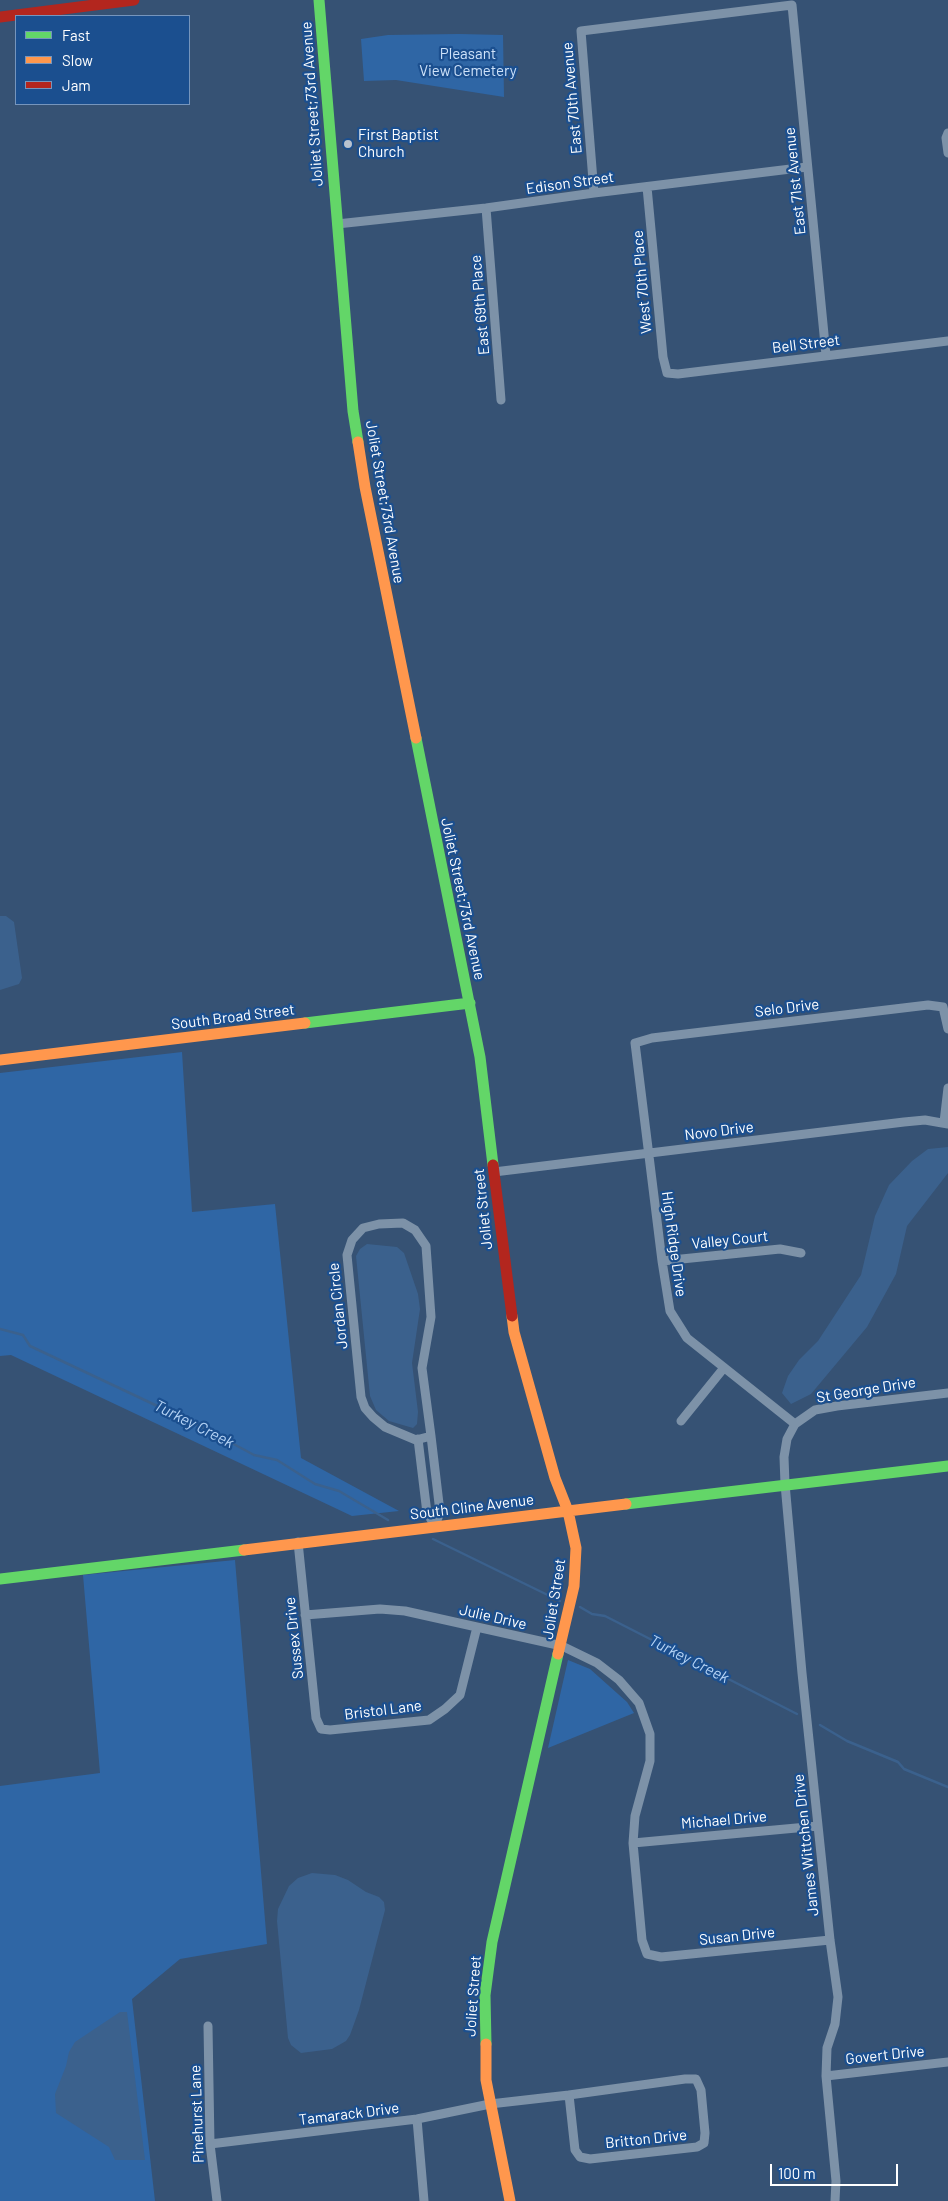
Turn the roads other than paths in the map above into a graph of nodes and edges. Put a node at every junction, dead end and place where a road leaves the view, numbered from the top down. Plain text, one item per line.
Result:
1 (134, 0) edge
2 (318, 0) edge
3 (792, 5) joint
4 (15, 15) edge
5 (16, 15) edge
6 (0, 17) edge
7 (948, 132) edge
8 (948, 153) edge
9 (807, 167) junction
10 (647, 187) junction
11 (594, 193) junction
12 (486, 208) junction
13 (337, 224) junction
14 (948, 341) edge
15 (826, 355) junction
16 (667, 373) joint
17 (501, 400) dead end
18 (470, 1003) junction
19 (948, 1029) edge
20 (636, 1043) joint
21 (0, 1060) edge
22 (948, 1088) edge
23 (946, 1123) edge
24 (648, 1153) junction
25 (494, 1172) junction
26 (801, 1253) dead end
27 (662, 1261) junction
28 (724, 1368) junction
29 (948, 1393) edge
30 (681, 1421) dead end
31 (795, 1424) junction
32 (431, 1436) junction
33 (418, 1439) junction
34 (948, 1466) edge
35 (785, 1484) junction
36 (568, 1511) junction
37 (435, 1526) junction
38 (298, 1542) junction
39 (0, 1579) edge
40 (305, 1615) junction
41 (476, 1627) junction
42 (562, 1646) junction
43 (322, 1729) joint
44 (818, 1826) junction
45 (633, 1843) junction
46 (830, 1940) junction
47 (648, 1954) joint
48 (208, 2026) dead end
49 (948, 2062) edge
50 (826, 2076) junction
51 (569, 2095) junction
52 (490, 2104) junction
53 (417, 2119) junction
54 (210, 2144) junction
55 (217, 2201) edge
56 (424, 2201) edge
57 (510, 2201) edge
58 (835, 2201) edge

1 - 5 street
2 - 13 street, Joliet Street;73rd Avenue
3 - 9 street, East 71st Avenue
3 - 11 street, East 70th Avenue
4 - 6 street
7 - 8 street
9 - 10 street, Edison Street
9 - 15 street, East 71st Avenue
10 - 11 street, Edison Street
10 - 16 street, West 70th Place
11 - 12 street, Edison Street
12 - 13 street, Edison Street
12 - 17 street, East 69th Place
13 - 18 street, Joliet Street;73rd Avenue
14 - 15 street, Bell Street
15 - 16 street, Bell Street
18 - 21 street, South Broad Street
18 - 25 street, Joliet Street
19 - 20 street, Selo Drive
20 - 24 street, High Ridge Drive
22 - 23 street
23 - 24 street, Novo Drive
24 - 25 street, Novo Drive
24 - 27 street, High Ridge Drive
25 - 36 street, Joliet Street
26 - 27 street, Valley Court
27 - 28 street, High Ridge Drive
28 - 30 street
28 - 31 street, High Ridge Drive
29 - 31 street, St George Drive
31 - 35 street
32 - 33 street
32 - 33 street, Jordan Circle
32 - 37 street, Jordan Circle
33 - 37 street
34 - 35 street, South Cline Avenue
35 - 36 street, South Cline Avenue
35 - 44 street, James Wittchen Drive
36 - 37 street, South Cline Avenue
36 - 42 street, Joliet Street
37 - 38 street, South Cline Avenue
38 - 39 street, South Cline Avenue
38 - 40 street, Sussex Drive
40 - 41 street, Julie Drive
40 - 43 street, Sussex Drive
41 - 42 street, Julie Drive
41 - 43 street, Bristol Lane
42 - 45 street, Julie Drive
42 - 52 street, Joliet Street
44 - 45 street, Michael Drive
44 - 46 street, James Wittchen Drive
45 - 47 street, Julie Drive
46 - 47 street, Susan Drive
46 - 50 street, James Wittchen Drive
48 - 54 street, Pinehurst Lane
49 - 50 street, Govert Drive
50 - 58 street, James Wittchen Drive
51 - 51 street, Britton Drive
51 - 52 street, Britton Drive
52 - 53 street, Tamarack Drive
52 - 57 street, Joliet Street
53 - 54 street, Tamarack Drive
53 - 56 street
54 - 55 street, Pinehurst Lane

